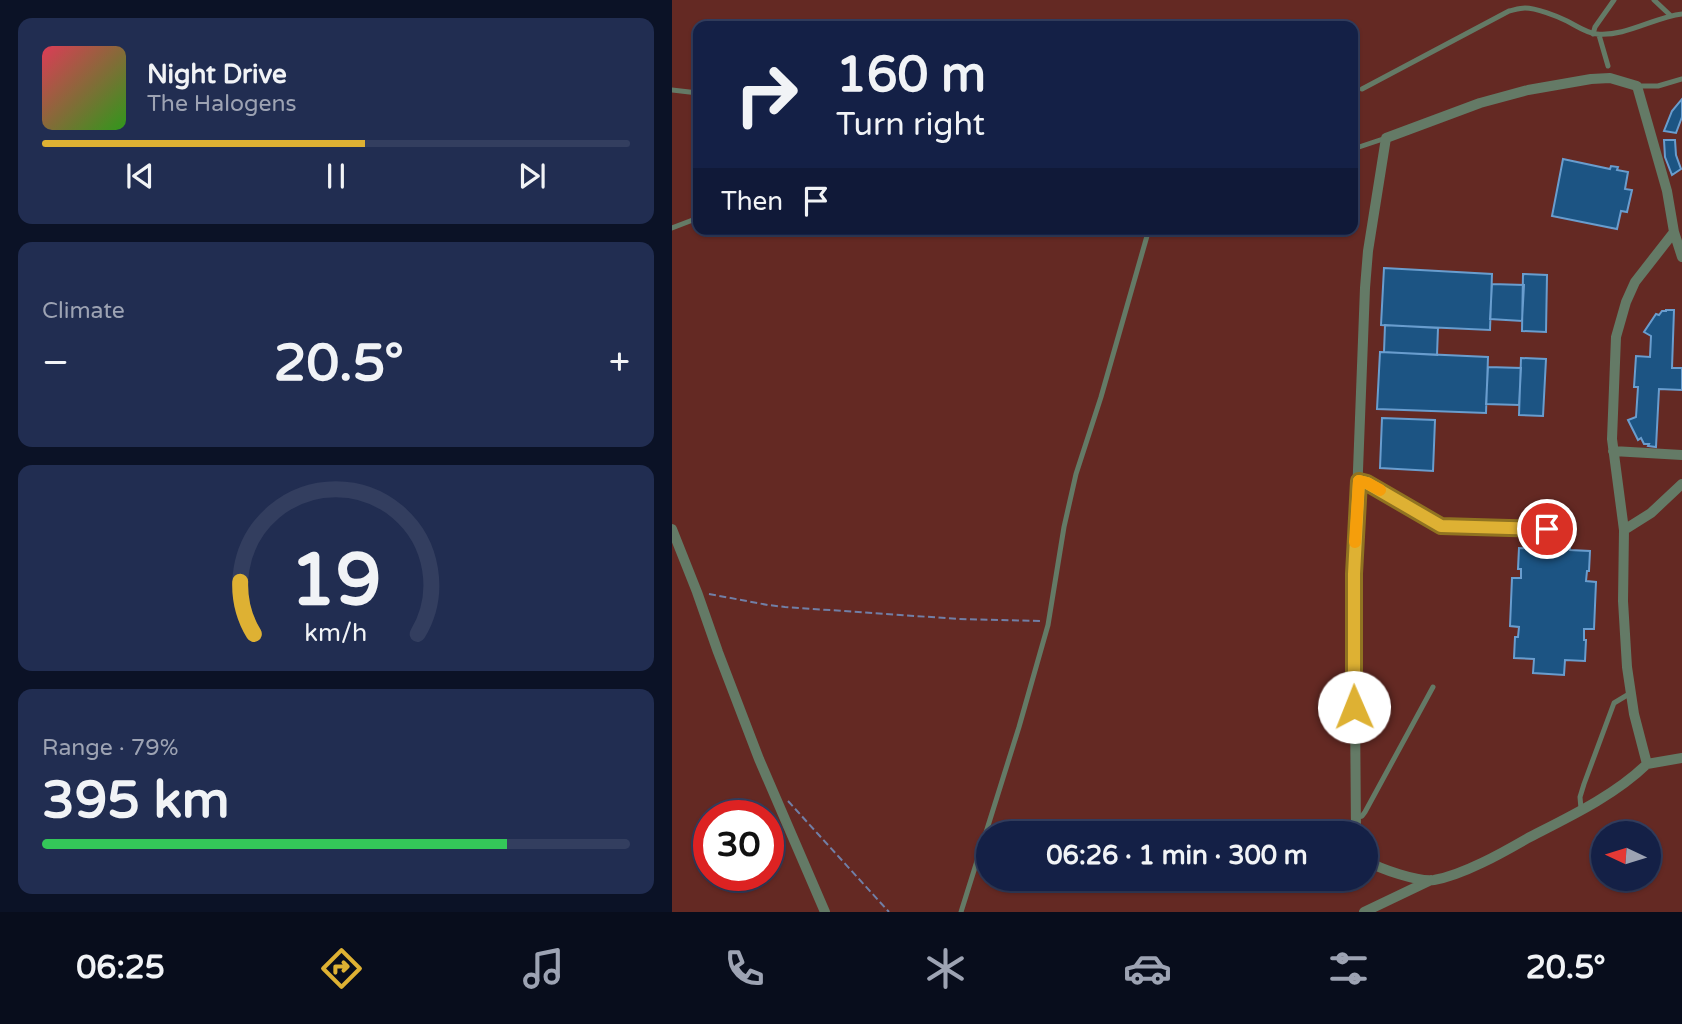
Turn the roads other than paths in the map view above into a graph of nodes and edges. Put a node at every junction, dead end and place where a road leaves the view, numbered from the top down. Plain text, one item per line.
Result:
1 (1526, 0) edge
2 (1614, 0) edge
3 (1654, 0) edge
4 (1524, 8) junction
5 (1682, 14) edge
6 (1670, 15) junction
7 (1596, 34) junction
8 (1608, 66) dead end
9 (1682, 79) edge
10 (1637, 86) junction
11 (1362, 89) dead end
12 (672, 90) edge
13 (693, 92) edge
14 (1386, 138) junction
15 (1358, 147) edge
16 (693, 220) edge
17 (672, 228) edge
18 (1674, 232) junction
19 (1147, 235) edge
20 (1682, 257) edge
21 (1613, 451) junction
22 (1682, 456) edge
23 (1359, 481) junction
24 (1682, 484) edge
25 (672, 529) edge
26 (1574, 530) dead end
27 (1624, 530) junction
28 (1433, 687) dead end
29 (1630, 693) junction
30 (1682, 758) edge
31 (1647, 764) junction
32 (1581, 809) junction
33 (1355, 818) junction
34 (1355, 821) edge
35 (1378, 867) edge
36 (1431, 880) junction
37 (825, 912) edge
38 (961, 912) edge
39 (1364, 912) edge

1 - 4 lane
2 - 7 lane
3 - 6 lane
4 - 7 lane
4 - 11 lane
5 - 6 lane
6 - 7 lane
7 - 8 lane
9 - 10 lane
10 - 14 street
10 - 18 street
12 - 13 lane
14 - 15 lane
14 - 23 street
16 - 17 lane
18 - 20 street
18 - 21 street
19 - 38 lane
21 - 22 street
21 - 27 street
23 - 26 lane
23 - 33 street
24 - 27 street
25 - 37 street
27 - 29 street
28 - 33 lane
29 - 31 street
29 - 32 lane
30 - 31 street
31 - 32 street
32 - 36 street
33 - 34 street
35 - 36 street
36 - 39 street

